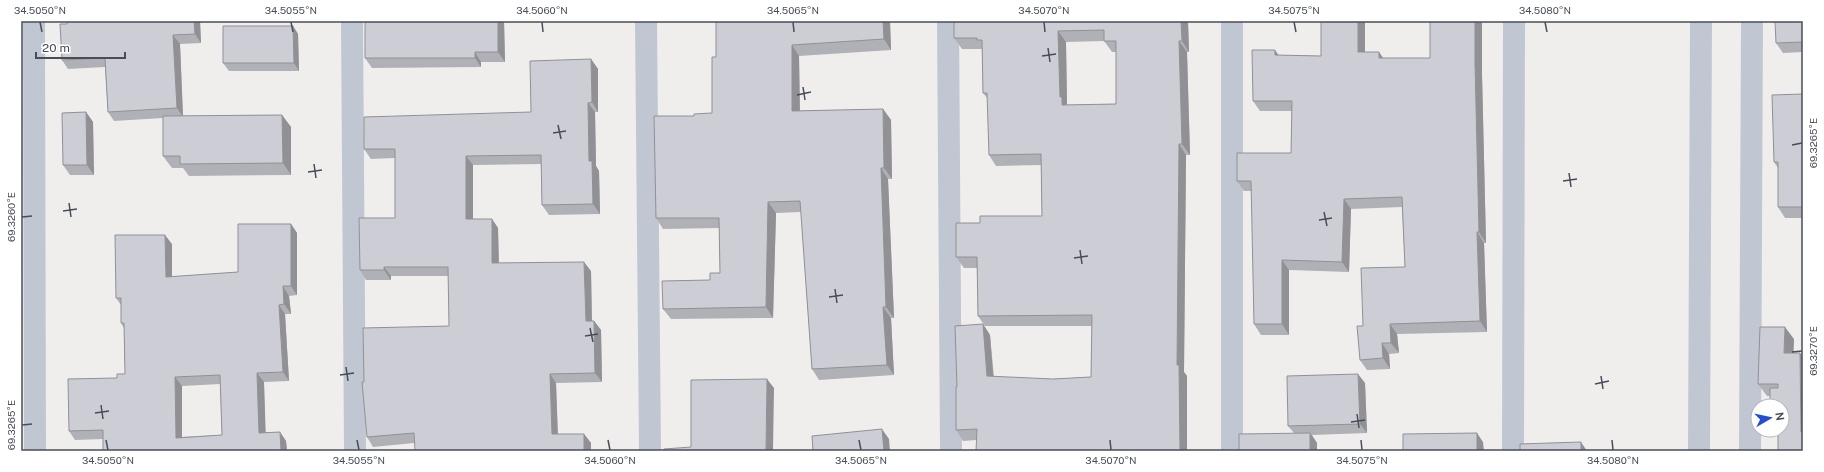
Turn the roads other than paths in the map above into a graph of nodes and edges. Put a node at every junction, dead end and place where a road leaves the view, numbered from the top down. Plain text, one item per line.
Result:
1 (34, 21) edge
2 (352, 21) edge
3 (646, 21) edge
4 (948, 21) edge
5 (1232, 21) edge
6 (1514, 21) edge
7 (1701, 21) edge
8 (1752, 21) edge
9 (35, 451) edge
10 (355, 451) edge
11 (650, 451) edge
12 (951, 451) edge
13 (1232, 451) edge
14 (1513, 451) edge
15 (1699, 451) edge
16 (1750, 451) edge

1 - 9 street
2 - 10 street
3 - 11 street
4 - 12 street
5 - 13 street
6 - 14 street
7 - 15 street
8 - 16 street

